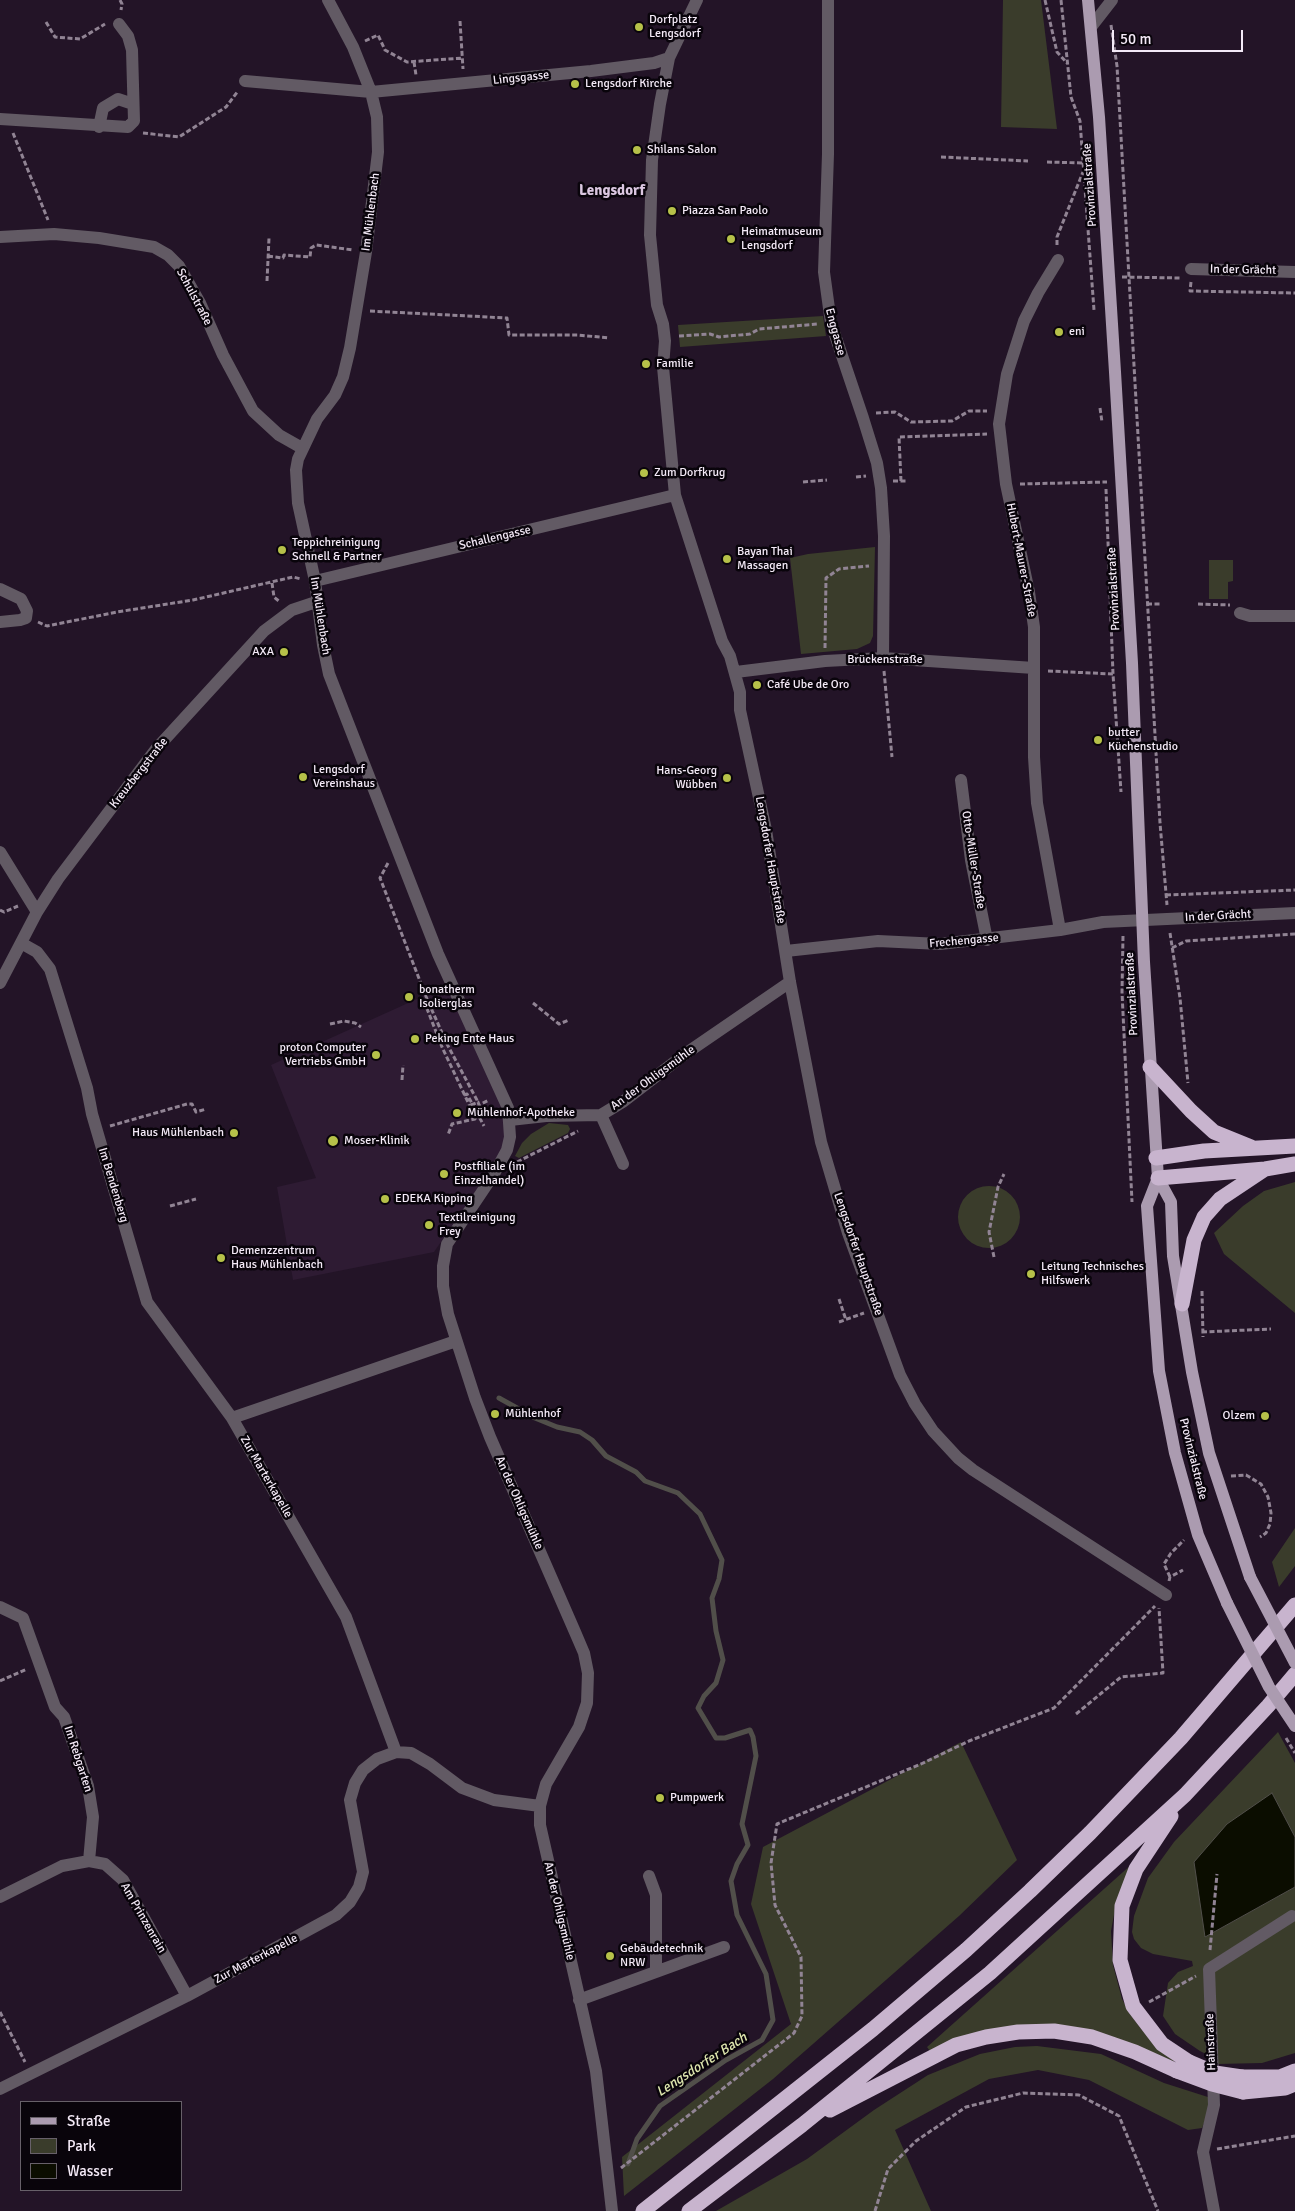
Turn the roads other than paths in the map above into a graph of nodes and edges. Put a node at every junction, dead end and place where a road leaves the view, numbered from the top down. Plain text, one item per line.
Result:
1 (328, 0) edge
2 (697, 0) edge
3 (828, 0) edge
4 (1088, 0) edge
5 (1112, 0) edge
6 (119, 24) road end
7 (1091, 27) junction
8 (669, 58) junction
9 (245, 81) road end
10 (371, 92) junction
11 (133, 104) junction
12 (4, 118) edge
13 (99, 127) junction
14 (0, 238) edge
15 (1058, 260) road end
16 (1295, 272) edge
17 (1191, 274) road end
18 (302, 448) junction
19 (675, 495) junction
20 (315, 581) junction
21 (0, 589) edge
22 (319, 601) junction
23 (1240, 613) road end
24 (1295, 616) edge
25 (0, 622) edge
26 (883, 658) junction
27 (1034, 669) junction
28 (736, 672) junction
29 (961, 780) dead end
30 (0, 852) edge
31 (37, 912) junction
32 (1295, 912) edge
33 (1142, 920) junction
34 (1060, 930) junction
35 (987, 940) junction
36 (21, 943) junction
37 (786, 951) junction
38 (790, 982) junction
39 (0, 984) edge
40 (1150, 1066) junction
41 (602, 1117) junction
42 (510, 1120) junction
43 (1295, 1146) edge
44 (1254, 1148) junction
45 (1156, 1158) junction
46 (623, 1164) dead end
47 (1295, 1164) edge
48 (1266, 1169) junction
49 (1158, 1178) junction
50 (1182, 1304) junction
51 (456, 1341) junction
52 (232, 1418) junction
53 (1162, 1599) road end
54 (1295, 1605) edge
55 (4, 1608) edge
56 (1295, 1663) edge
57 (1295, 1674) edge
58 (1295, 1726) edge
59 (396, 1752) junction
60 (1185, 1795) junction
61 (540, 1806) junction
62 (89, 1861) junction
63 (649, 1876) dead end
64 (0, 1897) edge
65 (1292, 1916) dead end
66 (724, 1947) dead end
67 (656, 1972) junction
68 (187, 1996) junction
69 (579, 2000) junction
70 (1183, 2067) junction
71 (1295, 2071) edge
72 (1243, 2084) junction
73 (1295, 2084) edge
74 (0, 2089) edge
75 (802, 2125) junction
76 (612, 2210) edge
77 (643, 2211) edge
78 (689, 2211) edge
79 (1214, 2211) edge

1 - 10 street, Im Mühlenbach
2 - 8 street, Lengsdorfer Hauptstraße
3 - 26 street, Enggasse
4 - 7 main road, Provinzialstraße
5 - 7 street
6 - 11 street
7 - 33 main road, Provinzialstraße
8 - 10 street, Lingsgasse
8 - 19 street, Lengsdorfer Hauptstraße
9 - 10 street
10 - 18 street, Im Mühlenbach
11 - 13 street
11 - 13 street
12 - 13 street
14 - 18 street, Schulstraße
15 - 27 street, Hubert-Maurer-Straße
16 - 17 street, In der Grächt
18 - 20 street, Im Mühlenbach
19 - 20 street, Schallengasse
19 - 28 street, Lengsdorfer Hauptstraße
20 - 22 street, Im Mühlenbach
21 - 25 street
22 - 31 street, Kreuzbergstraße
22 - 42 street, Im Mühlenbach
23 - 24 street
26 - 27 street, Brückenstraße
26 - 28 street, Brückenstraße
27 - 34 street, Hubert-Maurer-Straße
28 - 37 street, Lengsdorfer Hauptstraße
29 - 35 street, Otto-Müller-Straße
30 - 31 street
31 - 36 street, Kreuzbergstraße
32 - 33 street, In der Grächt
33 - 34 street, Frechengasse
33 - 40 main road, Provinzialstraße
34 - 35 street, Frechengasse
35 - 37 street, Frechengasse
36 - 39 street, Kreuzbergstraße
36 - 52 street, Im Bendenberg
37 - 38 street, Lengsdorfer Hauptstraße
38 - 41 street, An der Ohligsmühle
38 - 53 street, Lengsdorfer Hauptstraße
40 - 44 highway
40 - 45 main road, Provinzialstraße
41 - 42 street, An der Ohligsmühle
41 - 46 street
42 - 51 street, An der Ohligsmühle
43 - 44 highway
44 - 45 highway
45 - 49 main road, Provinzialstraße
47 - 48 highway
48 - 49 highway
48 - 50 highway
49 - 50 main road, Provinzialstraße
49 - 58 main road, Provinzialstraße, bridge
50 - 56 main road, Provinzialstraße, bridge
51 - 52 street
51 - 61 street, An der Ohligsmühle
52 - 59 street, Zur Marterkapelle
54 - 77 highway
55 - 62 street, Im Rebgarten
57 - 60 highway
59 - 61 street
59 - 68 street, Zur Marterkapelle
60 - 70 highway
60 - 75 highway
61 - 69 street, An der Ohligsmühle
62 - 64 street
62 - 68 street, Am Prinzenrain
63 - 67 street
65 - 79 street, Hainstraße
66 - 67 street
67 - 69 street
68 - 74 street, Zur Marterkapelle
69 - 76 street, An der Ohligsmühle
70 - 72 highway, bridge
70 - 75 highway
71 - 72 highway
72 - 73 highway
75 - 78 highway

